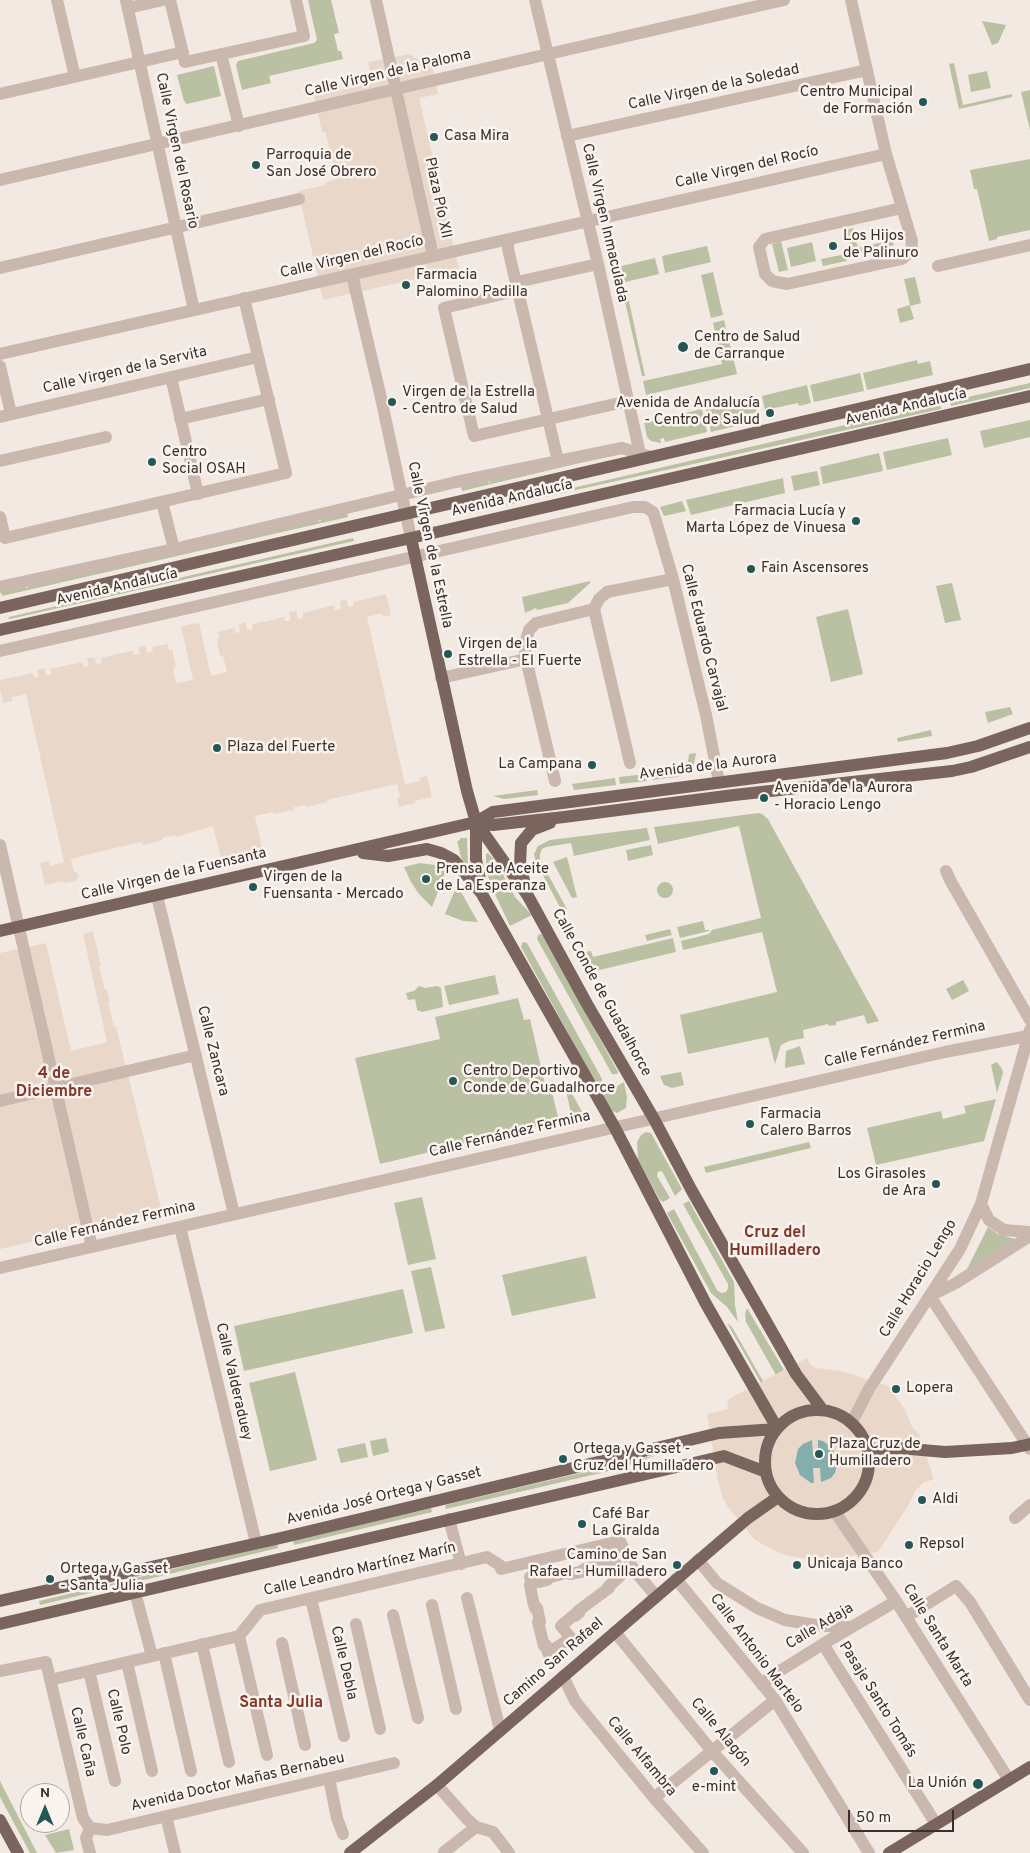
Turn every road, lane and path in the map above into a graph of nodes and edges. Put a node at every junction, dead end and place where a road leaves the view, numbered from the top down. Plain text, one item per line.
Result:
1 (57, 0) edge
2 (163, 0) edge
3 (170, 0) edge
4 (296, 0) edge
5 (376, 0) edge
6 (535, 0) edge
7 (784, 0) edge
8 (851, 0) edge
9 (127, 4) edge
10 (182, 52) junction
11 (221, 54) junction
12 (547, 54) junction
13 (140, 62) junction
14 (867, 70) junction
15 (75, 77) junction
16 (396, 89) junction
17 (0, 94) edge
18 (239, 126) junction
19 (568, 136) junction
20 (159, 144) junction
21 (886, 154) junction
22 (0, 180) edge
23 (299, 199) dead end
24 (902, 208) junction
25 (587, 221) junction
26 (176, 228) junction
27 (509, 239) junction
28 (1030, 244) edge
29 (433, 256) junction
30 (598, 264) junction
31 (938, 266) dead end
32 (0, 268) edge
33 (352, 275) junction
34 (518, 286) junction
35 (244, 298) junction
36 (194, 310) junction
37 (0, 354) edge
38 (258, 357) junction
39 (0, 366) edge
40 (1030, 369) edge
41 (171, 377) junction
42 (1030, 396) edge
43 (269, 399) junction
44 (628, 401) junction
45 (5, 415) edge
46 (548, 418) junction
47 (180, 419) junction
48 (106, 436) dead end
49 (646, 456) junction
50 (0, 461) edge
51 (558, 461) junction
52 (198, 494) junction
53 (402, 494) junction
54 (162, 502) junction
55 (406, 515) junction
56 (0, 517) edge
57 (411, 538) junction
58 (174, 549) junction
59 (414, 556) junction
60 (674, 579) junction
61 (0, 587) edge
62 (0, 608) edge
63 (594, 609) junction
64 (0, 630) edge
65 (0, 651) edge
66 (526, 659) junction
67 (441, 678) junction
68 (1030, 728) edge
69 (978, 746) junction
70 (1030, 747) edge
71 (994, 760) junction
72 (630, 763) dead end
73 (555, 781) dead end
74 (719, 782) junction
75 (564, 817) junction
76 (476, 822) junction
77 (0, 846) edge
78 (355, 852) junction
79 (946, 871) dead end
80 (157, 896) junction
81 (483, 896) junction
82 (528, 896) junction
83 (19, 927) junction
84 (0, 931) edge
85 (1030, 1020) edge
86 (1029, 1033) edge
87 (196, 1055) junction
88 (55, 1088) junction
89 (0, 1101) edge
90 (654, 1119) junction
91 (615, 1128) junction
92 (981, 1204) junction
93 (234, 1214) junction
94 (180, 1227) junction
95 (1030, 1234) edge
96 (92, 1247) junction
97 (0, 1268) edge
98 (930, 1296) junction
99 (822, 1410) junction
100 (852, 1422) junction
101 (777, 1429) junction
102 (1029, 1446) edge
103 (869, 1449) junction
104 (766, 1472) junction
105 (778, 1497) junction
106 (1030, 1505) edge
107 (835, 1512) junction
108 (1015, 1518) dead end
109 (449, 1519) junction
110 (256, 1543) junction
111 (698, 1560) junction
112 (461, 1564) junction
113 (676, 1579) junction
114 (135, 1592) junction
115 (656, 1596) junction
116 (467, 1598) dead end
117 (311, 1599) junction
118 (0, 1600) edge
119 (896, 1600) junction
120 (432, 1606) dead end
121 (393, 1615) dead end
122 (906, 1617) junction
123 (0, 1624) edge
124 (356, 1624) dead end
125 (852, 1626) junction
126 (615, 1632) junction
127 (239, 1636) junction
128 (282, 1643) dead end
129 (202, 1644) junction
130 (822, 1644) junction
131 (548, 1653) joint
132 (158, 1655) junction
133 (127, 1662) junction
134 (0, 1671) edge
135 (89, 1671) junction
136 (563, 1676) junction
137 (50, 1680) junction
138 (762, 1685) junction
139 (1026, 1686) edge
140 (775, 1700) junction
141 (1030, 1700) edge
142 (456, 1709) dead end
143 (418, 1718) dead end
144 (380, 1729) dead end
145 (500, 1730) junction
146 (344, 1736) dead end
147 (305, 1745) dead end
148 (711, 1750) junction
149 (268, 1755) dead end
150 (229, 1762) dead end
151 (394, 1763) dead end
152 (1030, 1767) edge
153 (152, 1772) dead end
154 (191, 1772) dead end
155 (329, 1778) junction
156 (1009, 1780) junction
157 (115, 1781) dead end
158 (437, 1785) junction
159 (654, 1798) junction
160 (166, 1816) junction
161 (0, 1820) edge
162 (936, 1824) junction
163 (476, 1827) junction
164 (90, 1828) junction
165 (343, 1834) dead end
166 (444, 1852) edge
167 (18, 1853) edge
168 (90, 1853) edge
169 (175, 1853) edge
170 (350, 1853) edge
171 (509, 1853) edge
172 (703, 1853) edge
173 (803, 1853) edge
174 (869, 1853) edge
175 (889, 1853) edge

1 - 15 street
2 - 9 street
3 - 10 street
4 - 11 street
5 - 16 street, Plaza Pío XII
6 - 12 street, Calle Virgen Inmaculada
7 - 12 street, Calle Virgen de la Paloma
8 - 14 street
9 - 13 street, Calle Virgen del Rosario
10 - 11 street
10 - 13 street
11 - 18 street
12 - 16 street, Calle Virgen de la Paloma
12 - 19 street, Calle Virgen Inmaculada
13 - 15 street
13 - 20 street, Calle Virgen del Rosario
14 - 19 street, Calle Virgen de la Soledad
14 - 21 street
15 - 17 street
16 - 18 street, Calle Virgen de la Paloma
16 - 29 street, Plaza Pío XII
18 - 20 street, Calle Virgen de la Paloma
19 - 25 street, Calle Virgen Inmaculada
20 - 22 street, Calle Virgen de la Paloma
20 - 26 street, Calle Virgen del Rosario
21 - 24 street
21 - 25 street, Calle Virgen del Rocío
23 - 26 street
24 - 24 street
25 - 27 street, Calle Virgen del Rocío
25 - 30 street, Calle Virgen Inmaculada
26 - 32 street
26 - 36 street, Calle Virgen del Rosario
27 - 29 street, Calle Virgen del Rocío
27 - 34 street
28 - 31 street
29 - 33 street, Calle Virgen del Rocío
30 - 34 street
30 - 44 street, Calle Virgen Inmaculada
33 - 35 street, Calle Virgen del Rocío
33 - 53 street, Calle Virgen de la Estrella
34 - 46 street
34 - 46 street
35 - 36 street, Calle Virgen del Rocío
35 - 38 street
36 - 37 street, Calle Virgen del Rocío
38 - 41 street, Calle Virgen de la Servita
38 - 43 street
39 - 45 street
40 - 49 main road, Avenida Andalucía
41 - 45 street, Calle Virgen de la Servita
41 - 47 street
42 - 57 main road, Avenida Andalucía
43 - 47 street
43 - 52 street
44 - 46 street
44 - 49 street, Calle Virgen Inmaculada
46 - 51 street
47 - 52 street
48 - 50 street
49 - 51 street, Avenida Andalucía
49 - 55 main road, Avenida Andalucía
51 - 53 street, Avenida Andalucía
52 - 54 street
53 - 55 street, Calle Virgen de la Estrella
53 - 58 street, Avenida Andalucía
54 - 56 street
54 - 58 street
55 - 57 street, Calle Virgen de la Estrella
55 - 62 main road, Avenida Andalucía
57 - 59 main road, Calle Virgen de la Estrella
57 - 64 main road, Avenida Andalucía
58 - 61 street, Avenida Andalucía
59 - 60 street, Calle Eduardo Carvajal
59 - 65 street
59 - 67 main road, Calle Virgen de la Estrella
60 - 63 street
60 - 74 street, Calle Eduardo Carvajal
63 - 66 street
63 - 72 street
66 - 67 street
66 - 73 street
67 - 76 main road, Calle Virgen de la Estrella
68 - 69 main road, Avenida de la Aurora
69 - 71 main road
69 - 74 main road, Avenida de la Aurora
70 - 71 main road, Avenida de la Aurora
71 - 75 main road, Avenida de la Aurora
74 - 76 main road, Avenida de la Aurora
75 - 76 main road, Avenida de la Aurora
75 - 82 main road, Avenida de la Aurora
76 - 78 main road, Calle Virgen de la Fuensanta
76 - 81 main road
76 - 82 main road, Calle Conde de Guadalhorce
77 - 83 street
78 - 80 main road, Calle Virgen de la Fuensanta
78 - 81 main road, Calle Virgen de la Fuensanta
79 - 85 street
80 - 83 main road, Calle Virgen de la Fuensanta
80 - 87 street, Calle Zancara
81 - 91 main road
82 - 90 main road, Calle Conde de Guadalhorce
83 - 84 main road, Calle Virgen de la Fuensanta
83 - 88 street
86 - 90 street, Calle Fernández Fermina
86 - 92 street, Calle Horacio Lengo
87 - 88 street
87 - 93 street, Calle Zancara
88 - 89 street
88 - 96 street
90 - 91 street, Calle Fernández Fermina
90 - 99 main road, Calle Conde de Guadalhorce
91 - 93 street, Calle Fernández Fermina
91 - 101 main road
92 - 95 street
92 - 98 street, Calle Horacio Lengo
93 - 94 street, Calle Fernández Fermina
94 - 96 street, Calle Fernández Fermina
94 - 110 street, Calle Valderaduey
95 - 98 street
96 - 97 street, Calle Fernández Fermina
98 - 100 street, Calle Horacio Lengo
98 - 102 street
99 - 100 main road
99 - 101 main road
100 - 103 main road
101 - 104 main road
101 - 110 main road, Avenida José Ortega y Gasset
102 - 103 main road
103 - 107 main road
104 - 105 main road
104 - 109 main road
105 - 107 main road
105 - 111 main road, Camino San Rafael
106 - 108 street
107 - 119 street, Calle Santa Marta
109 - 112 street
109 - 114 main road
110 - 118 main road, Avenida José Ortega y Gasset
111 - 113 main road, Camino San Rafael
111 - 125 street
112 - 115 street, Calle Leandro Martínez Marín
112 - 117 street, Calle Leandro Martínez Marín
113 - 115 main road, Camino San Rafael
113 - 138 street, Calle Antonio Martelo
114 - 123 main road
114 - 132 street
115 - 126 main road, Camino San Rafael
116 - 145 street
117 - 127 street, Calle Leandro Martínez Marín
117 - 146 street, Calle Debla
119 - 122 street, Calle Santa Marta
119 - 125 street, Calle Adaja
120 - 142 street
121 - 143 street
122 - 139 street
122 - 156 street, Calle Santa Marta
124 - 144 street
125 - 130 street, Calle Adaja
126 - 136 main road, Camino San Rafael
126 - 148 street, Calle Alagón
127 - 129 street
127 - 149 street
128 - 147 street
129 - 132 street
129 - 150 street
130 - 138 street, Calle Adaja
130 - 162 street, Pasaje Santo Tomás
131 - 131 street
132 - 133 street
132 - 154 street
133 - 135 street
133 - 153 street
134 - 137 street, Calle Caña
135 - 137 street
135 - 157 street, Calle Polo
136 - 145 main road, Camino San Rafael
136 - 159 street, Calle Alfambra
137 - 164 street, Calle Caña
138 - 140 street, Calle Antonio Martelo
139 - 141 street
140 - 148 street
140 - 174 street, Calle Antonio Martelo
145 - 158 main road, Camino San Rafael
148 - 159 street
148 - 173 street, Calle Alagón
151 - 155 street, Avenida Doctor Mañas Bernabeu
152 - 156 main road
155 - 160 street, Avenida Doctor Mañas Bernabeu
155 - 165 street
156 - 162 main road
158 - 163 street
158 - 170 main road, Camino San Rafael
159 - 172 street, Calle Alfambra
160 - 164 street, Avenida Doctor Mañas Bernabeu
160 - 169 street
161 - 167 main road
162 - 175 main road
163 - 166 street
163 - 171 street
164 - 168 street

